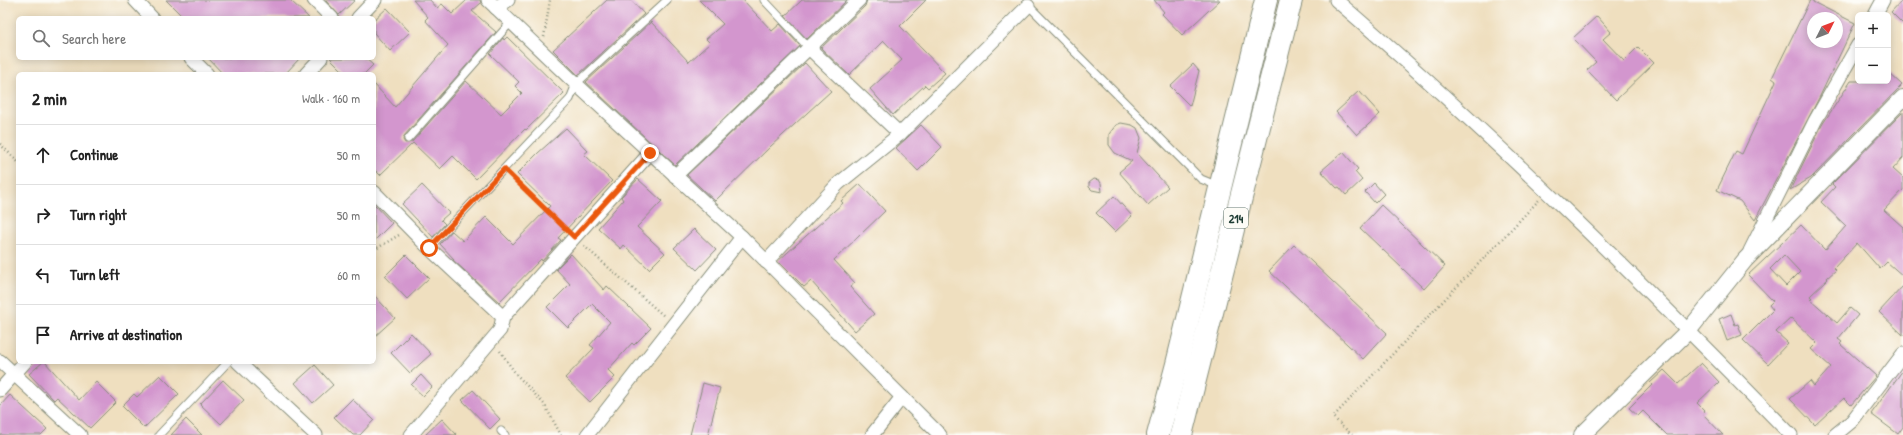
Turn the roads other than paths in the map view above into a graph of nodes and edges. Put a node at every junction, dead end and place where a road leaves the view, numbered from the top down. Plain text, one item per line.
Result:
1 (135, 0) edge
2 (314, 0) edge
3 (375, 0) edge
4 (508, 0) edge
5 (667, 0) edge
6 (764, 0) edge
7 (859, 0) edge
8 (1266, 0) edge
9 (1291, 0) edge
10 (1336, 0) edge
11 (1883, 0) edge
12 (1027, 3) edge
13 (492, 4) edge
14 (1877, 12) edge
15 (150, 16) edge
16 (330, 16) edge
17 (360, 16) edge
18 (511, 22) junction
19 (809, 48) junction
20 (1856, 48) edge
21 (193, 60) edge
22 (319, 60) edge
23 (205, 72) edge
24 (308, 72) edge
25 (576, 84) junction
26 (1903, 98) edge
27 (900, 134) junction
28 (408, 139) dead end
29 (650, 153) junction
30 (675, 176) junction
31 (1220, 187) junction
32 (376, 194) edge
33 (742, 237) junction
34 (429, 248) junction
35 (1745, 260) junction
36 (766, 262) junction
37 (502, 324) junction
38 (1689, 330) junction
39 (1903, 354) edge
40 (0, 361) edge
41 (23, 364) edge
42 (226, 364) edge
43 (240, 364) edge
44 (14, 373) junction
45 (0, 390) edge
46 (902, 398) junction
47 (80, 435) edge
48 (159, 435) edge
49 (316, 435) edge
50 (411, 435) edge
51 (588, 435) edge
52 (872, 435) edge
53 (940, 435) edge
54 (1158, 435) edge
55 (1181, 435) edge
56 (1582, 435) edge
57 (1791, 435) edge
58 (1835, 435) edge

1 - 15 street
2 - 16 street
3 - 17 street
4 - 13 street
5 - 25 lane
6 - 19 lane
7 - 19 street
8 - 31 highway, 214
9 - 55 highway, 214
10 - 38 street
11 - 14 street
12 - 27 street
12 - 31 lane
13 - 18 street
18 - 25 street
18 - 28 lane
19 - 27 street
19 - 30 street
20 - 35 street
21 - 23 street
22 - 24 street
25 - 29 street
25 - 34 lane
26 - 35 street
27 - 36 street
29 - 30 street
29 - 37 street
30 - 33 street
31 - 54 highway, 214
32 - 34 street
33 - 36 street
33 - 51 street
34 - 37 street
35 - 38 street
36 - 46 street
37 - 50 street
38 - 56 street
38 - 57 street
39 - 58 street
40 - 44 street
41 - 44 street
42 - 48 lane
43 - 49 street
44 - 45 street
44 - 47 street
46 - 52 street
46 - 53 street

